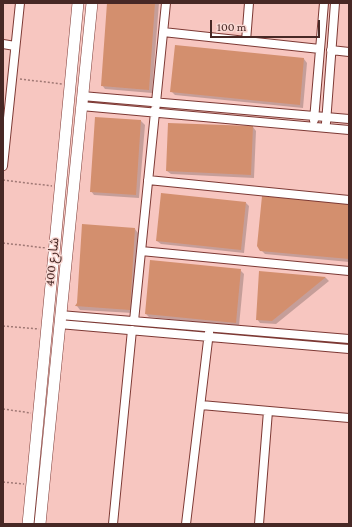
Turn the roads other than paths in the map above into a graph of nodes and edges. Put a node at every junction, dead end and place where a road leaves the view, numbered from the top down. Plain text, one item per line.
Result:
1 (20, 3) edge
2 (78, 3) edge
3 (92, 3) edge
4 (166, 3) edge
5 (249, 3) edge
6 (324, 3) edge
7 (335, 3) edge
8 (163, 32) junction
9 (246, 41) junction
10 (3, 44) edge
11 (15, 46) junction
12 (320, 49) junction
13 (332, 50) junction
14 (349, 52) edge
15 (82, 101) junction
16 (156, 103) junction
17 (68, 105) junction
18 (155, 113) junction
19 (314, 116) junction
20 (326, 117) junction
21 (349, 119) edge
22 (313, 126) junction
23 (325, 128) junction
24 (349, 130) edge
25 (3, 166) edge
26 (148, 180) junction
27 (349, 200) edge
28 (141, 251) junction
29 (349, 271) edge
30 (60, 319) junction
31 (134, 321) junction
32 (210, 327) junction
33 (132, 330) junction
34 (209, 337) junction
35 (349, 339) edge
36 (349, 349) edge
37 (200, 405) junction
38 (268, 411) junction
39 (349, 418) edge
40 (31, 499) junction
41 (42, 501) junction
42 (28, 524) edge
43 (40, 524) edge
44 (113, 524) edge
45 (186, 524) edge
46 (259, 524) edge

1 - 11 street
2 - 17 street, شارع 400
3 - 15 street, شارع 400
4 - 8 street
5 - 9 street
6 - 12 street
7 - 13 street
8 - 9 street
8 - 16 street
9 - 12 street
10 - 11 street
11 - 25 street
12 - 19 street
13 - 14 street
13 - 20 street
15 - 16 street
15 - 17 street
15 - 18 street
15 - 30 street, شارع 400
16 - 18 street
16 - 19 street
17 - 40 street, شارع 400
18 - 22 street
18 - 26 street
19 - 20 street
19 - 22 street
20 - 21 street
20 - 23 street
22 - 23 street
23 - 24 street
26 - 27 street
26 - 28 street
28 - 29 street
28 - 31 street
30 - 31 street
30 - 33 street
30 - 41 street, شارع 400
31 - 32 street
32 - 34 street
32 - 35 street
33 - 34 street
33 - 44 street
34 - 36 street
34 - 37 street
37 - 38 street
37 - 45 street
38 - 39 street
38 - 46 street
40 - 41 street
40 - 42 street, شارع 400
41 - 43 street, شارع 400

